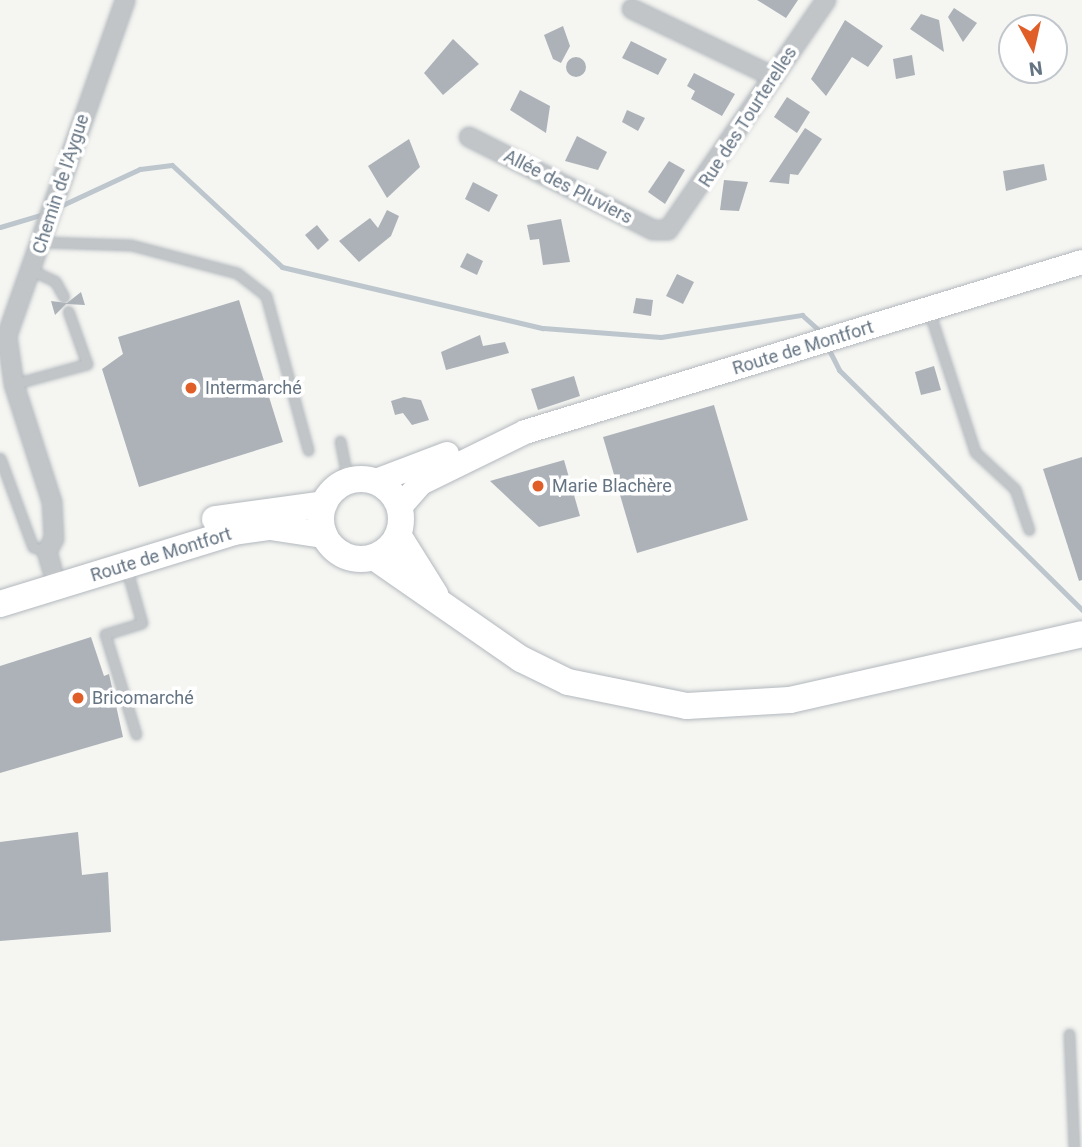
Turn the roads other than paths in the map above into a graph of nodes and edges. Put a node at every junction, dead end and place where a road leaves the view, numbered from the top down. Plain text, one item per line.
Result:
1 (125, 0) edge
2 (826, 0) edge
3 (632, 9) dead end
4 (774, 77) junction
5 (470, 137) dead end
6 (668, 230) joint
7 (43, 242) junction
8 (1082, 262) edge
9 (31, 270) junction
10 (64, 297) dead end
11 (929, 309) junction
12 (68, 311) dead end
13 (14, 384) junction
14 (525, 432) junction
15 (340, 441) dead end
16 (308, 450) dead end
17 (0, 458) edge
18 (348, 481) junction
19 (376, 481) junction
20 (4, 484) edge
21 (324, 504) junction
22 (400, 507) junction
23 (1029, 530) dead end
24 (324, 535) junction
25 (398, 535) junction
26 (374, 557) junction
27 (49, 560) junction
28 (125, 565) junction
29 (0, 586) edge
30 (0, 604) edge
31 (447, 609) junction
32 (1080, 634) edge
33 (136, 734) dead end
34 (1069, 1034) dead end
35 (1074, 1147) edge

1 - 7 street, Chemin de l'Aygue
2 - 4 street, Rue des Tourterelles
3 - 4 street
4 - 6 street, Rue des Tourterelles
5 - 6 street, Allée des Pluviers
7 - 9 street, Chemin de l'Aygue
7 - 16 lane
8 - 11 main road, Route de Montfort
9 - 10 lane
9 - 13 street, Chemin de l'Aygue
11 - 14 main road, Route de Montfort
11 - 23 lane
12 - 13 lane
13 - 27 street, Chemin de l'Aygue
14 - 19 main road, Route de Montfort
14 - 22 main road, Route de Montfort
15 - 18 lane
17 - 20 lane
18 - 19 main road
18 - 21 main road
19 - 22 main road
20 - 27 lane
21 - 24 main road
21 - 27 main road, Route de Montfort
22 - 25 main road
24 - 26 main road
24 - 28 main road, Route de Montfort
25 - 26 main road
25 - 31 main road
26 - 31 main road
27 - 29 main road, Route de Montfort
28 - 30 main road, Route de Montfort
28 - 33 lane
31 - 32 main road
34 - 35 lane

